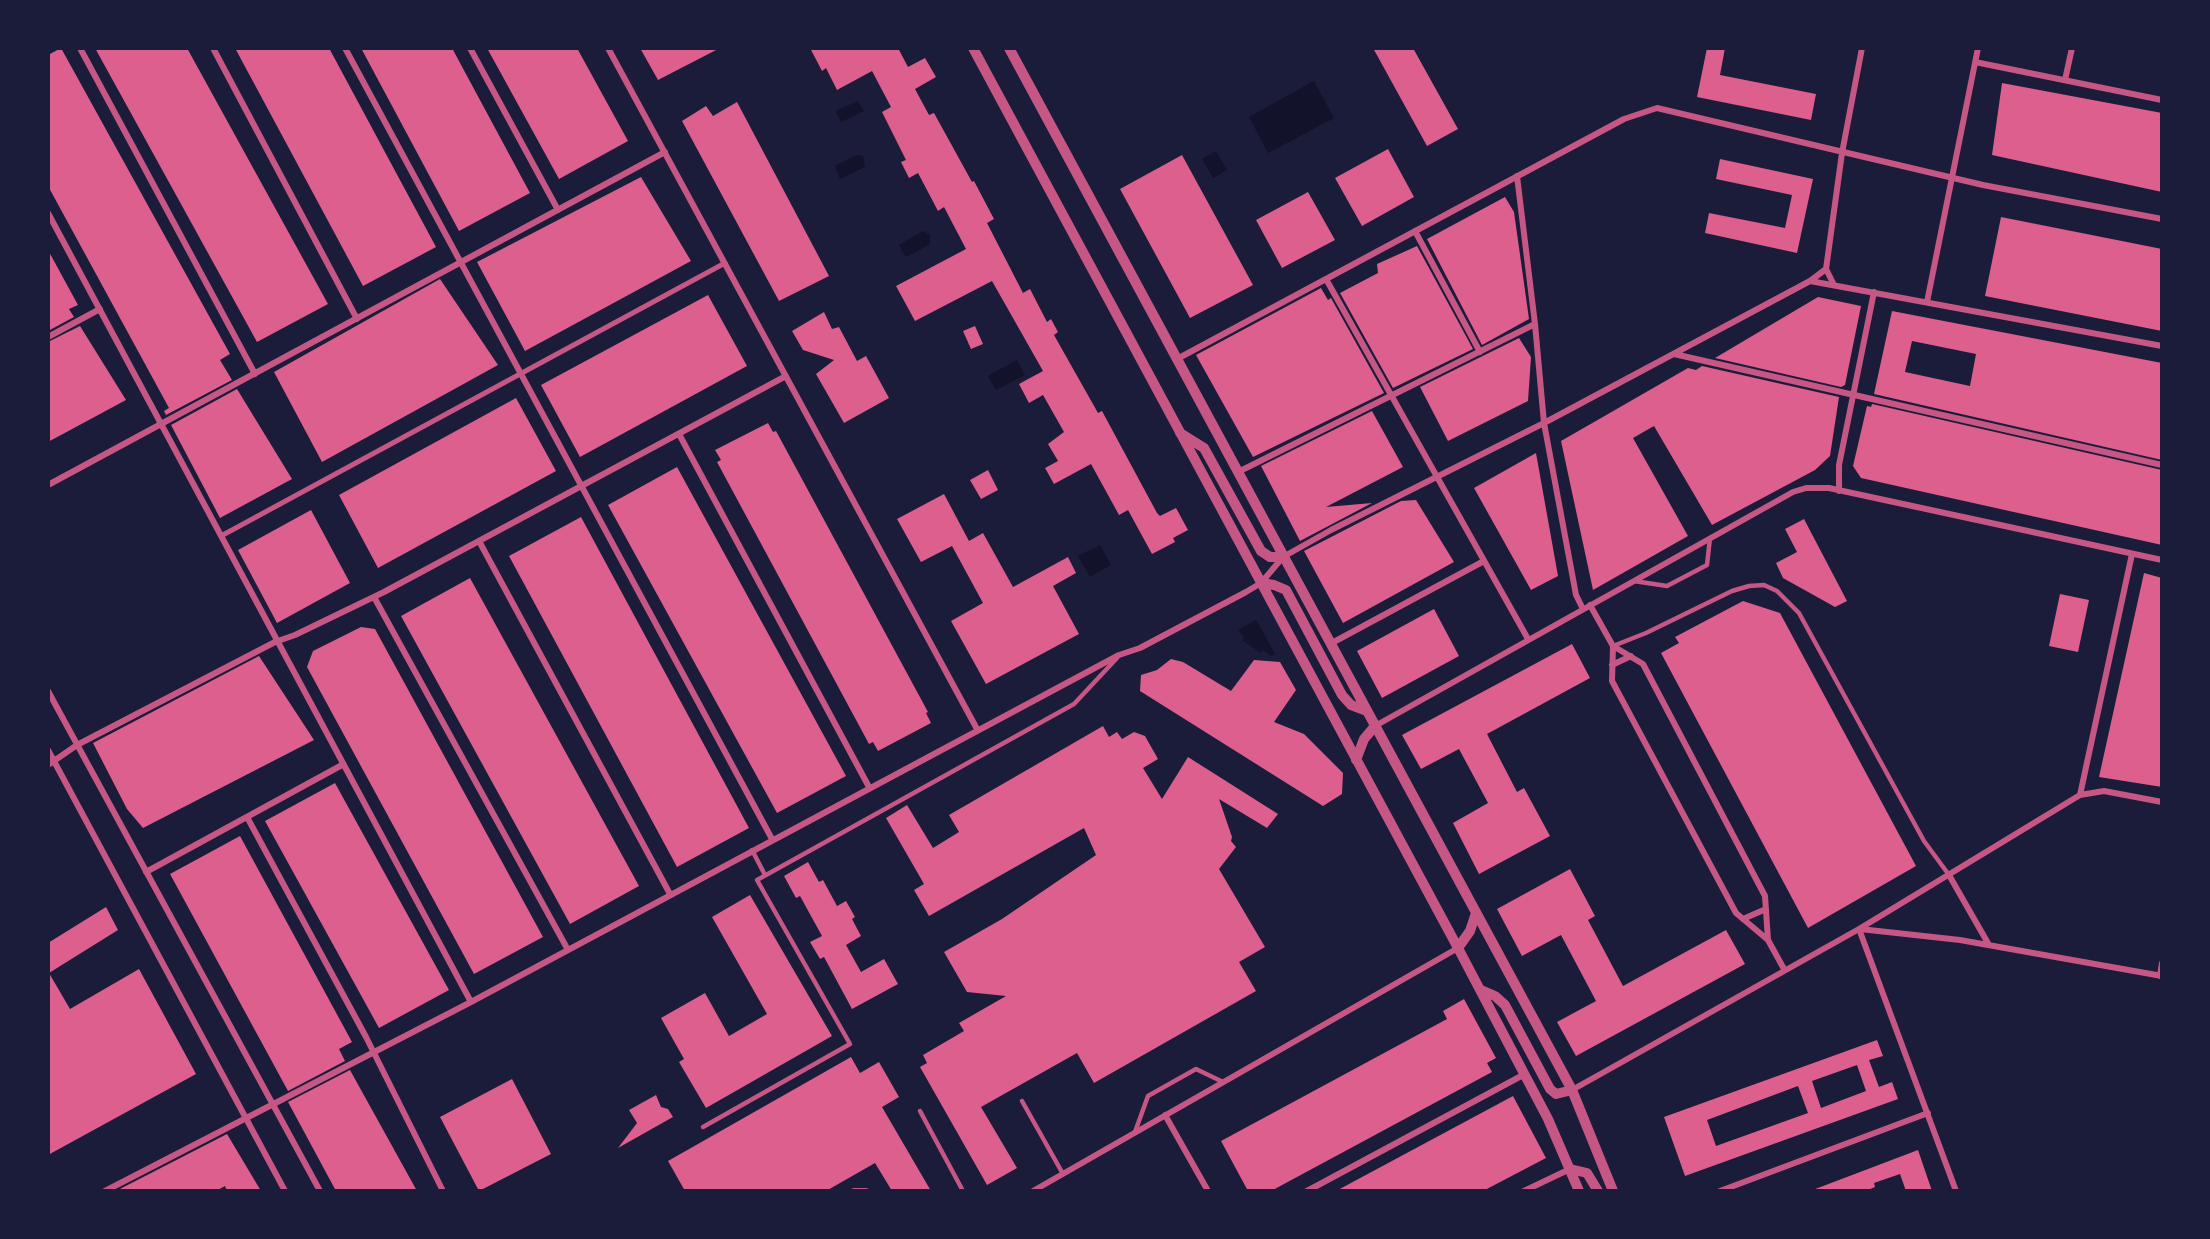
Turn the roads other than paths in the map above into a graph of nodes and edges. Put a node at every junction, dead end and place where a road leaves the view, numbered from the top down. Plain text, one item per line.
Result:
1 (80, 48) edge
2 (213, 48) edge
3 (345, 48) edge
4 (470, 48) edge
5 (608, 48) edge
6 (973, 48) edge
7 (1009, 48) edge
8 (1862, 48) edge
9 (1978, 48) edge
10 (2072, 48) edge
11 (1975, 62) junction
12 (2065, 80) junction
13 (2162, 100) edge
14 (665, 152) junction
15 (1842, 153) junction
16 (1517, 176) junction
17 (1950, 177) junction
18 (558, 210) junction
19 (48, 213) edge
20 (2162, 219) edge
21 (1415, 231) junction
22 (461, 262) junction
23 (724, 263) junction
24 (1826, 269) junction
25 (1326, 279) junction
26 (1810, 281) junction
27 (1834, 285) junction
28 (1874, 292) junction
29 (1927, 302) junction
30 (100, 309) junction
31 (357, 319) junction
32 (1535, 324) junction
33 (48, 337) edge
34 (2162, 346) edge
35 (1480, 352) junction
36 (1674, 354) junction
37 (1177, 359) junction
38 (521, 373) junction
39 (255, 374) junction
40 (786, 376) junction
41 (1854, 396) junction
42 (1392, 397) junction
43 (1544, 423) junction
44 (162, 424) junction
45 (1180, 433) junction
46 (679, 434) junction
47 (2162, 465) edge
48 (1238, 472) junction
49 (1438, 478) junction
50 (48, 485) edge
51 (582, 486) junction
52 (1839, 491) junction
53 (221, 536) junction
54 (1710, 538) junction
55 (479, 541) junction
56 (2132, 554) junction
57 (1283, 556) junction
58 (2162, 560) edge
59 (1484, 561) junction
60 (1633, 581) junction
61 (1261, 583) junction
62 (374, 597) junction
63 (1590, 605) junction
64 (1582, 609) junction
65 (1528, 639) junction
66 (275, 642) junction
67 (1330, 644) junction
68 (1613, 646) junction
69 (1119, 655) junction
70 (1631, 656) junction
71 (1612, 665) junction
72 (48, 691) edge
73 (1367, 711) junction
74 (1375, 726) junction
75 (977, 729) junction
76 (77, 745) junction
77 (48, 750) edge
78 (1356, 760) junction
79 (51, 762) edge
80 (342, 765) junction
81 (869, 788) junction
82 (2080, 795) junction
83 (2162, 802) edge
84 (247, 817) junction
85 (772, 839) junction
86 (752, 850) junction
87 (146, 872) junction
88 (765, 875) junction
89 (1949, 875) junction
90 (670, 894) junction
91 (1766, 909) junction
92 (1476, 913) junction
93 (1743, 919) junction
94 (1859, 929) junction
95 (1768, 940) junction
96 (1989, 945) junction
97 (1458, 948) junction
98 (567, 950) junction
99 (2162, 963) edge
100 (1784, 969) junction
101 (2161, 976) edge
102 (1481, 990) junction
103 (471, 1002) junction
104 (373, 1052) junction
105 (1525, 1074) junction
106 (1223, 1082) junction
107 (1572, 1090) junction
108 (1022, 1101) dead end
109 (273, 1103) junction
110 (920, 1111) dead end
111 (1928, 1113) junction
112 (1165, 1115) junction
113 (246, 1118) junction
114 (703, 1127) dead end
115 (1135, 1132) junction
116 (1570, 1169) junction
117 (1063, 1174) junction
118 (105, 1191) edge
119 (285, 1191) edge
120 (320, 1191) edge
121 (443, 1191) edge
122 (854, 1191) edge
123 (866, 1191) edge
124 (963, 1191) edge
125 (1033, 1191) edge
126 (1208, 1191) edge
127 (1306, 1191) edge
128 (1524, 1191) edge
129 (1579, 1191) edge
130 (1598, 1191) edge
131 (1613, 1191) edge
132 (1720, 1191) edge
133 (1956, 1191) edge

1 - 39 street
2 - 31 street
3 - 22 street
4 - 18 street
5 - 14 street
6 - 45 street
7 - 37 street
8 - 15 street
9 - 11 street
10 - 12 street
11 - 12 street
11 - 17 street
12 - 13 street
14 - 18 street
14 - 23 street
15 - 16 street
15 - 17 street
15 - 24 street
16 - 21 street
16 - 32 street
17 - 20 street
17 - 29 street
18 - 22 street
19 - 30 street
21 - 25 street
21 - 35 street
22 - 31 street
22 - 38 street
23 - 38 street
23 - 40 street
24 - 26 street
24 - 27 street
25 - 37 street
25 - 42 street
26 - 27 street
26 - 36 street
27 - 28 street
28 - 29 street
28 - 41 street
29 - 34 street
30 - 33 street
30 - 44 street
31 - 39 street
32 - 35 street
32 - 43 street
35 - 42 street
36 - 41 street
36 - 43 street
37 - 48 street
38 - 51 street
38 - 53 street
39 - 44 street
40 - 46 street
40 - 75 street
41 - 47 street
41 - 52 street
42 - 48 street
42 - 49 street
43 - 49 street
43 - 64 street
44 - 50 street
44 - 53 street
45 - 57 street
45 - 61 street
46 - 51 street
46 - 81 street
48 - 57 street
49 - 57 street
49 - 59 street
51 - 55 street
51 - 85 street
52 - 54 street
52 - 56 street
53 - 66 street
54 - 60 street
54 - 60 lane
55 - 62 street
55 - 90 street
56 - 58 street
56 - 82 street
57 - 61 street
57 - 67 street
59 - 65 street
59 - 67 street
60 - 63 street
61 - 69 street
61 - 73 street
61 - 78 street
62 - 66 street
62 - 98 street
63 - 64 street
63 - 68 street
64 - 65 street
65 - 74 street
66 - 76 street
66 - 80 street
67 - 73 street
68 - 70 street
68 - 71 street
68 - 89 lane
69 - 75 street
69 - 88 lane
70 - 71 street
70 - 91 street
71 - 93 street
72 - 76 street
73 - 74 street
74 - 78 street
74 - 92 street
75 - 81 street
76 - 79 street
76 - 87 street
77 - 79 street
78 - 97 street
79 - 113 street
80 - 84 street
80 - 103 street
81 - 85 street
82 - 83 street
82 - 89 street
84 - 87 street
84 - 104 street
85 - 86 street
86 - 88 lane
86 - 90 street
87 - 109 street
88 - 114 lane
89 - 94 street
89 - 96 street
90 - 98 street
91 - 93 street
91 - 95 street
92 - 97 street
92 - 107 street
93 - 95 street
94 - 96 street
94 - 100 street
94 - 111 street
95 - 100 street
96 - 101 street
97 - 102 street
97 - 106 street
98 - 103 street
99 - 101 street
100 - 107 street
102 - 105 street
102 - 107 street
103 - 104 street
104 - 109 street
104 - 121 street
105 - 116 street
105 - 127 street
106 - 112 street
106 - 115 lane
107 - 131 street
108 - 117 lane
109 - 113 street
109 - 120 street
110 - 124 lane
111 - 132 street
111 - 133 street
112 - 115 street
112 - 126 street
113 - 118 street
113 - 119 street
115 - 117 street
116 - 128 street
116 - 129 street
116 - 130 street
117 - 125 street
122 - 123 street

